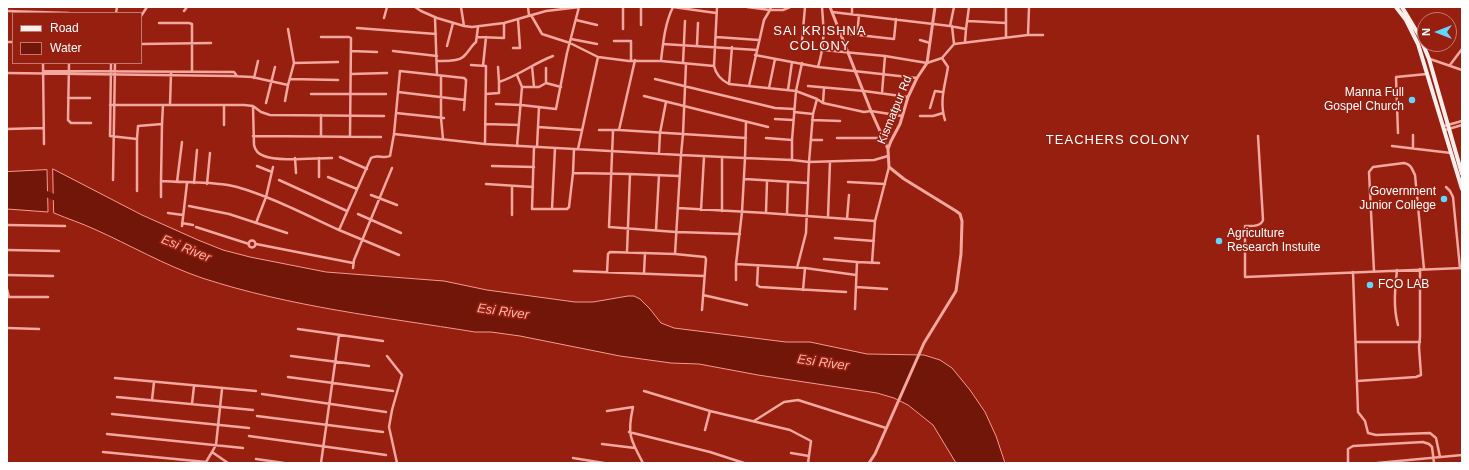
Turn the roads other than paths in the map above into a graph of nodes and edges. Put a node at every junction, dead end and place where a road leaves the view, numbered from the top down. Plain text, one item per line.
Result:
1 (187, 7) edge
2 (388, 7) edge
3 (415, 7) edge
4 (461, 7) edge
5 (528, 7) edge
6 (547, 7) edge
7 (573, 7) edge
8 (579, 7) edge
9 (623, 7) edge
10 (641, 7) edge
11 (673, 7) edge
12 (717, 7) edge
13 (747, 7) edge
14 (790, 7) edge
15 (805, 7) edge
16 (822, 7) edge
17 (830, 7) edge
18 (852, 7) edge
19 (935, 7) edge
20 (954, 7) edge
21 (969, 7) edge
22 (1006, 7) edge
23 (1029, 7) edge
24 (1396, 7) edge
25 (1402, 7) edge
26 (770, 9) edge
27 (7, 11) edge
28 (184, 11) dead end
29 (546, 11) junction
30 (26, 12) edge
31 (832, 12) junction
32 (716, 13) junction
33 (852, 14) junction
34 (530, 15) junction
35 (859, 15) junction
36 (384, 18) dead end
37 (435, 18) junction
38 (518, 19) junction
39 (896, 19) junction
40 (576, 20) junction
41 (685, 21) dead end
42 (968, 21) junction
43 (159, 23) dead end
44 (453, 23) junction
45 (504, 23) junction
46 (698, 23) dead end
47 (933, 23) junction
48 (1006, 23) junction
49 (597, 25) dead end
50 (641, 25) dead end
51 (464, 26) junction
52 (951, 26) junction
53 (478, 27) junction
54 (357, 28) dead end
55 (288, 29) dead end
56 (623, 29) dead end
57 (966, 29) junction
58 (840, 33) junction
59 (436, 34) junction
60 (857, 34) junction
61 (1028, 35) junction
62 (1043, 35) dead end
63 (322, 37) dead end
64 (477, 37) junction
65 (486, 37) junction
66 (716, 37) junction
67 (1006, 37) junction
68 (571, 38) junction
69 (614, 40) dead end
70 (759, 40) junction
71 (920, 40) dead end
72 (802, 41) dead end
73 (930, 42) junction
74 (965, 42) junction
75 (211, 43) dead end
76 (570, 43) junction
77 (142, 44) edge
78 (193, 44) junction
79 (597, 44) dead end
80 (662, 44) junction
81 (684, 44) junction
82 (954, 44) junction
83 (696, 45) junction
84 (447, 46) dead end
85 (715, 46) junction
86 (514, 48) dead end
87 (732, 48) junction
88 (1462, 49) edge
89 (393, 50) dead end
90 (757, 50) junction
91 (823, 50) junction
92 (351, 51) junction
93 (377, 52) dead end
94 (847, 52) junction
95 (755, 55) junction
96 (437, 56) junction
97 (553, 56) dead end
98 (885, 56) junction
99 (598, 57) junction
100 (942, 58) junction
101 (775, 59) junction
102 (1429, 59) junction
103 (635, 60) junction
104 (258, 61) dead end
105 (437, 61) junction
106 (631, 61) junction
107 (661, 61) junction
108 (338, 62) dead end
109 (792, 62) junction
110 (294, 63) junction
111 (685, 63) junction
112 (802, 63) junction
113 (927, 63) junction
114 (43, 64) edge
115 (69, 64) edge
116 (111, 64) edge
117 (115, 64) edge
118 (471, 65) dead end
119 (1450, 65) junction
120 (483, 66) junction
121 (532, 66) junction
122 (714, 66) junction
123 (275, 67) dead end
124 (498, 67) dead end
125 (818, 67) junction
126 (546, 68) dead end
127 (855, 70) junction
128 (1462, 70) edge
129 (7, 73) edge
130 (43, 73) junction
131 (68, 73) junction
132 (111, 73) junction
133 (115, 73) junction
134 (171, 73) junction
135 (192, 73) junction
136 (387, 73) dead end
137 (351, 74) junction
138 (884, 74) junction
139 (1427, 74) junction
140 (439, 75) junction
141 (517, 75) junction
142 (254, 78) junction
143 (917, 78) junction
144 (654, 79) dead end
145 (290, 80) junction
146 (338, 80) dead end
147 (272, 81) junction
148 (499, 82) junction
149 (546, 83) junction
150 (729, 84) junction
151 (288, 85) junction
152 (749, 86) junction
153 (808, 86) dead end
154 (534, 87) junction
155 (561, 87) junction
156 (686, 87) junction
157 (522, 88) junction
158 (769, 88) junction
159 (824, 88) junction
160 (788, 90) junction
161 (796, 91) junction
162 (864, 91) junction
163 (398, 92) junction
164 (942, 92) junction
165 (882, 93) junction
166 (311, 94) dead end
167 (386, 94) dead end
168 (486, 94) junction
169 (350, 95) junction
170 (644, 96) dead end
171 (440, 97) junction
172 (908, 97) junction
173 (68, 98) junction
174 (90, 98) dead end
175 (817, 99) junction
176 (465, 100) junction
177 (286, 101) dead end
178 (666, 102) junction
179 (266, 103) dead end
180 (823, 103) junction
181 (110, 104) junction
182 (115, 104) junction
183 (496, 104) dead end
184 (163, 105) junction
185 (170, 105) junction
186 (224, 105) junction
187 (521, 105) junction
188 (253, 106) junction
189 (539, 107) junction
190 (684, 107) junction
191 (930, 108) dead end
192 (464, 110) dead end
193 (794, 110) junction
194 (871, 111) junction
195 (943, 112) junction
196 (396, 113) junction
197 (813, 114) junction
198 (321, 115) junction
199 (350, 115) junction
200 (384, 116) dead end
201 (902, 116) junction
202 (920, 116) dead end
203 (442, 118) junction
204 (775, 119) dead end
205 (793, 120) junction
206 (812, 120) junction
207 (945, 120) dead end
208 (840, 121) dead end
209 (1462, 121) edge
210 (746, 122) junction
211 (91, 123) dead end
212 (162, 124) junction
213 (485, 124) junction
214 (224, 125) dead end
215 (519, 125) junction
216 (1462, 125) edge
217 (1454, 126) junction
218 (538, 127) junction
219 (768, 127) dead end
220 (43, 128) junction
221 (1446, 128) junction
222 (7, 129) edge
223 (582, 130) junction
224 (600, 130) dead end
225 (613, 130) junction
226 (619, 130) junction
227 (660, 133) junction
228 (1398, 133) dead end
229 (394, 134) junction
230 (683, 134) junction
231 (114, 136) junction
232 (254, 136) junction
233 (321, 136) junction
234 (350, 136) junction
235 (1258, 136) dead end
236 (1412, 136) dead end
237 (381, 137) dead end
238 (746, 138) junction
239 (766, 138) dead end
240 (836, 138) dead end
241 (883, 138) junction
242 (137, 139) junction
243 (443, 139) junction
244 (792, 140) junction
245 (811, 140) junction
246 (822, 140) dead end
247 (182, 142) dead end
248 (44, 144) dead end
249 (485, 144) junction
250 (517, 146) junction
251 (1392, 146) dead end
252 (536, 147) junction
253 (555, 148) junction
254 (1413, 148) junction
255 (576, 149) junction
256 (198, 150) dead end
257 (612, 150) junction
258 (888, 150) junction
259 (210, 153) dead end
260 (659, 153) junction
261 (1452, 153) junction
262 (681, 155) junction
263 (888, 156) junction
264 (340, 157) dead end
265 (704, 157) junction
266 (722, 157) junction
267 (296, 158) junction
268 (319, 158) junction
269 (332, 158) dead end
270 (745, 158) junction
271 (792, 160) junction
272 (1460, 160) edge
273 (809, 162) junction
274 (830, 162) junction
275 (257, 166) dead end
276 (492, 166) dead end
277 (273, 167) dead end
278 (534, 167) junction
279 (889, 167) junction
280 (392, 168) dead end
281 (366, 169) junction
282 (272, 172) junction
283 (296, 173) dead end
284 (573, 173) junction
285 (611, 174) junction
286 (630, 174) junction
287 (1462, 174) edge
288 (659, 175) junction
289 (679, 176) junction
290 (319, 177) dead end
291 (328, 177) dead end
292 (745, 179) junction
293 (113, 180) dead end
294 (279, 180) dead end
295 (767, 180) junction
296 (161, 181) junction
297 (177, 182) junction
298 (788, 182) junction
299 (848, 182) dead end
300 (187, 183) junction
301 (194, 183) junction
302 (808, 183) junction
303 (207, 184) junction
304 (486, 184) dead end
305 (885, 184) junction
306 (512, 186) junction
307 (533, 187) junction
308 (1446, 187) dead end
309 (357, 189) junction
310 (1462, 189) edge
311 (137, 191) dead end
312 (371, 195) dead end
313 (849, 195) dead end
314 (161, 197) dead end
315 (266, 197) junction
316 (379, 198) junction
317 (397, 205) dead end
318 (189, 206) dead end
319 (678, 208) junction
320 (552, 209) junction
321 (701, 210) junction
322 (347, 211) junction
323 (722, 211) junction
324 (742, 212) junction
325 (766, 212) junction
326 (168, 213) dead end
327 (358, 214) dead end
328 (787, 214) junction
329 (183, 215) junction
330 (512, 215) dead end
331 (807, 215) junction
332 (828, 217) junction
333 (371, 219) junction
334 (846, 219) junction
335 (875, 221) junction
336 (256, 223) junction
337 (7, 226) edge
338 (65, 226) dead end
339 (628, 229) junction
340 (339, 230) junction
341 (656, 230) junction
342 (676, 232) junction
343 (401, 233) dead end
344 (287, 234) dead end
345 (740, 234) junction
346 (835, 238) dead end
347 (362, 240) junction
348 (874, 241) junction
349 (7, 250) edge
350 (59, 250) dead end
351 (627, 252) junction
352 (645, 253) junction
353 (675, 254) junction
354 (399, 255) dead end
355 (824, 259) dead end
356 (857, 262) junction
357 (872, 263) junction
358 (879, 263) dead end
359 (353, 264) junction
360 (736, 264) junction
361 (758, 266) junction
362 (353, 268) dead end
363 (797, 268) junction
364 (805, 268) junction
365 (1461, 268) edge
366 (1420, 269) junction
367 (1424, 269) junction
368 (1397, 270) junction
369 (574, 271) dead end
370 (1374, 271) junction
371 (606, 272) junction
372 (1353, 272) junction
373 (644, 273) junction
374 (7, 275) edge
375 (856, 275) junction
376 (53, 276) dead end
377 (704, 276) junction
378 (736, 280) dead end
379 (856, 287) junction
380 (7, 289) edge
381 (887, 289) dead end
382 (803, 290) junction
383 (846, 292) dead end
384 (704, 296) junction
385 (8, 297) edge
386 (48, 297) dead end
387 (746, 305) dead end
388 (855, 309) dead end
389 (702, 310) dead end
390 (1398, 325) dead end
391 (7, 328) edge
392 (39, 329) dead end
393 (298, 329) dead end
394 (340, 335) junction
395 (383, 341) dead end
396 (1356, 342) junction
397 (1420, 342) junction
398 (292, 356) dead end
399 (387, 356) dead end
400 (336, 361) junction
401 (369, 366) dead end
402 (288, 377) dead end
403 (115, 378) dead end
404 (1357, 381) junction
405 (154, 382) junction
406 (332, 383) junction
407 (194, 386) junction
408 (222, 389) junction
409 (256, 391) dead end
410 (393, 391) dead end
411 (644, 391) dead end
412 (262, 394) dead end
413 (117, 397) dead end
414 (152, 400) junction
415 (192, 404) junction
416 (329, 404) junction
417 (220, 407) junction
418 (253, 410) dead end
419 (607, 411) dead end
420 (710, 411) junction
421 (386, 412) dead end
422 (112, 414) dead end
423 (257, 416) dead end
424 (754, 421) junction
425 (218, 425) junction
426 (326, 425) junction
427 (249, 428) dead end
428 (886, 428) junction
429 (705, 430) dead end
430 (383, 432) dead end
431 (629, 432) junction
432 (107, 434) dead end
433 (249, 436) dead end
434 (602, 444) dead end
435 (216, 445) junction
436 (323, 446) junction
437 (243, 448) dead end
438 (635, 448) junction
439 (102, 452) dead end
440 (212, 452) junction
441 (791, 453) dead end
442 (386, 455) dead end
443 (1462, 455) edge
444 (809, 456) junction
445 (1440, 457) junction
446 (573, 458) dead end
447 (1434, 458) junction
448 (256, 459) dead end
449 (228, 463) edge
450 (284, 463) edge
451 (320, 463) edge
452 (397, 463) edge
453 (604, 463) edge
454 (643, 463) edge
455 (744, 463) edge
456 (808, 463) edge
457 (869, 463) edge
458 (1348, 463) edge
459 (1377, 463) edge
460 (1434, 463) edge

1 - 28 street
2 - 36 street
3 - 37 street
4 - 51 street
5 - 34 street
6 - 29 street
7 - 8 street
7 - 29 street
8 - 40 street
9 - 56 street
10 - 50 street
11 - 32 street
11 - 80 street
12 - 32 street
13 - 26 street
14 - 26 street
15 - 72 street
16 - 91 street
17 - 31 street
18 - 33 street
19 - 47 street, Kismatpur Rd
20 - 52 street
21 - 42 street
22 - 48 street
23 - 61 street
24 - 139 main road
25 - 102 main road
26 - 70 street
27 - 30 street
29 - 34 street
31 - 33 street
31 - 58 street
32 - 66 street
33 - 35 street
34 - 38 street
34 - 76 street
35 - 39 street
35 - 60 street
37 - 44 street
37 - 59 street
38 - 45 street
38 - 86 street
39 - 47 street
39 - 60 street
40 - 49 street
40 - 68 street
41 - 81 street
42 - 48 street
42 - 57 street
43 - 78 street
44 - 51 street
44 - 84 street
45 - 53 street
45 - 65 street
46 - 83 street
47 - 52 street
47 - 73 street, Kismatpur Rd
48 - 67 street
51 - 53 street
52 - 57 street
52 - 82 street
53 - 64 street
54 - 59 street
55 - 110 street
57 - 74 street
58 - 60 street
58 - 94 street
59 - 96 street
61 - 62 street
61 - 67 street
63 - 92 street
64 - 65 street
64 - 105 street
65 - 120 street
66 - 70 street
66 - 85 street
67 - 74 street
68 - 76 street
68 - 79 street
69 - 106 street
70 - 90 street
71 - 73 street
73 - 113 street, Kismatpur Rd
74 - 82 street
75 - 78 street
76 - 99 street
76 - 155 street
77 - 78 street
78 - 135 street
80 - 81 street
80 - 107 street
81 - 83 street
81 - 111 street
82 - 100 street
83 - 85 street
85 - 87 street
85 - 122 street
87 - 90 street
87 - 150 street
88 - 119 street
89 - 96 street
90 - 95 street
91 - 94 street
91 - 125 street
92 - 93 street
92 - 137 street
94 - 98 street
94 - 127 street
95 - 101 street
95 - 152 street
96 - 105 street
97 - 121 street
98 - 113 street
98 - 138 street
99 - 106 street
99 - 223 street
100 - 113 street
100 - 164 street
101 - 109 street
101 - 158 street
102 - 119 street
102 - 221 main road
103 - 106 street
103 - 107 street
103 - 226 street
104 - 142 street
105 - 140 street
107 - 111 street
108 - 110 street
109 - 112 street
109 - 160 street
110 - 145 street
111 - 122 street
111 - 156 street
112 - 125 street
112 - 161 street
113 - 143 street, Kismatpur Rd
114 - 130 street
115 - 131 street
116 - 132 street
117 - 133 street
118 - 120 street
119 - 128 street
120 - 168 street
121 - 141 street
121 - 154 street
122 - 150 street
123 - 147 street
124 - 148 street
125 - 127 street
126 - 149 street
127 - 138 street
127 - 162 street
129 - 130 street
130 - 131 street
130 - 220 street
131 - 132 street
131 - 173 street
132 - 133 street
132 - 181 street
133 - 134 street
133 - 182 street
134 - 135 street
134 - 185 street
135 - 142 street
136 - 137 street
137 - 169 street
138 - 143 street
138 - 165 street
139 - 221 main road
139 - 228 street
140 - 163 street
140 - 171 street
140 - 176 street
141 - 148 street
141 - 157 street
142 - 147 street
143 - 172 street, Kismatpur Rd
144 - 156 street
145 - 146 street
145 - 151 street
147 - 151 street
147 - 179 street
148 - 168 street
149 - 154 street
149 - 155 street
150 - 152 street
151 - 177 street
152 - 158 street
153 - 159 street
154 - 157 street
155 - 189 street
156 - 190 street
156 - 193 street
157 - 187 street
158 - 160 street
159 - 162 street
159 - 180 street
160 - 161 street
161 - 175 street
161 - 193 street
162 - 165 street
162 - 194 street
163 - 171 street
163 - 196 street
164 - 191 street
164 - 195 street
165 - 172 street
166 - 169 street
167 - 169 street
168 - 213 street
169 - 199 street
170 - 178 street
171 - 176 street
171 - 203 street
172 - 201 street, Kismatpur Rd
173 - 174 street
173 - 211 street
175 - 180 street
175 - 197 street
176 - 192 street
178 - 190 street
178 - 227 street
180 - 194 street
181 - 182 street
181 - 231 street
182 - 184 street
182 - 231 street
183 - 187 street
184 - 185 street
184 - 212 street
185 - 186 street
186 - 188 street
186 - 214 street
187 - 189 street
187 - 215 street
188 - 198 street
188 - 232 street
189 - 218 street
190 - 210 street
190 - 230 street
193 - 197 street
193 - 205 street
194 - 201 street
194 - 241 street
195 - 202 street
195 - 207 street
196 - 203 street
196 - 229 street
197 - 206 street
198 - 199 street
198 - 233 street
199 - 200 street
199 - 234 street
201 - 258 street, Kismatpur Rd
203 - 243 street
204 - 205 street
205 - 244 street
206 - 208 street
206 - 245 street
209 - 217 street
210 - 219 street
210 - 238 street
212 - 242 street
212 - 296 street
213 - 215 street
213 - 249 street
215 - 250 street
216 - 217 street
217 - 221 street
218 - 223 street
218 - 252 street
220 - 222 street
220 - 248 street
221 - 261 main road
221 - 272 main road
223 - 255 street
224 - 225 street
225 - 226 street
225 - 257 street
226 - 227 street
227 - 230 street
227 - 260 street
229 - 243 street
229 - 281 street
230 - 238 street
230 - 262 street
231 - 242 street
231 - 293 street
232 - 233 street
232 - 267 street
233 - 234 street
234 - 237 street
235 - 372 street
236 - 254 street
238 - 270 street
239 - 244 street
240 - 241 street
241 - 258 street
242 - 311 street
243 - 249 street
244 - 271 street
245 - 246 street
245 - 273 street
247 - 297 street
249 - 250 street
250 - 252 street
251 - 254 street
252 - 253 street
252 - 278 street
253 - 255 street
253 - 320 street
254 - 261 street
255 - 257 street
255 - 284 street
256 - 301 street
257 - 260 street
257 - 285 street
258 - 263 street, Kismatpur Rd
259 - 303 street
260 - 262 street
261 - 310 main road
262 - 265 street
262 - 289 street
263 - 274 street
263 - 279 street, Kismatpur Rd
264 - 281 street
265 - 266 street
265 - 321 street
266 - 270 street
266 - 323 street
267 - 268 street
267 - 283 street
268 - 269 street
268 - 290 street
270 - 271 street
270 - 292 street
271 - 273 street
272 - 287 main road
273 - 274 street
273 - 302 street
274 - 332 street
275 - 282 street
276 - 278 street
277 - 282 street
278 - 307 street
279 - 305 street
279 - 428 street
280 - 316 street
281 - 309 street
282 - 315 street
284 - 285 street
284 - 320 street
285 - 286 street
285 - 339 street
286 - 288 street
286 - 339 street
288 - 289 street
288 - 341 street
289 - 319 street
291 - 309 street
292 - 295 street
292 - 324 street
294 - 322 street
295 - 298 street
295 - 325 street
296 - 297 street
296 - 314 street
297 - 300 street
298 - 302 street
298 - 328 street
299 - 305 street
300 - 301 street
300 - 329 street
301 - 303 street
302 - 331 street
303 - 315 street
304 - 306 street
305 - 335 street
306 - 307 street
306 - 330 street
307 - 320 street
308 - 365 street
309 - 322 street
312 - 316 street
313 - 334 street
315 - 336 street
315 - 340 street
316 - 317 street
316 - 333 street
318 - 336 street
319 - 321 street
319 - 342 street
321 - 323 street
322 - 340 street
323 - 324 street
324 - 325 street
324 - 345 street
325 - 328 street
326 - 329 street
327 - 333 street
328 - 331 street
329 - 359 street
331 - 332 street
331 - 363 street
332 - 334 street
333 - 343 street
333 - 347 street
334 - 335 street
335 - 348 street
336 - 344 street
337 - 338 street
339 - 341 street
339 - 351 street
340 - 347 street
341 - 342 street
342 - 345 street
342 - 353 street
345 - 360 street
346 - 348 street
347 - 354 street
347 - 359 street
348 - 357 street
349 - 350 street
351 - 352 street
351 - 371 street
352 - 353 street
352 - 373 street
353 - 377 street
355 - 356 street
356 - 357 street
356 - 375 street
357 - 358 street
359 - 362 street
360 - 361 street
360 - 378 street
361 - 363 street
361 - 382 street
363 - 364 street
364 - 375 street
364 - 382 street
365 - 367 street
366 - 367 street
366 - 368 street
366 - 397 street
367 - 370 street
368 - 370 street
368 - 390 street
369 - 371 street
370 - 372 street
371 - 373 street
372 - 396 street
373 - 377 street
374 - 376 street
375 - 379 street
377 - 384 street
379 - 381 street
379 - 388 street
380 - 385 street
382 - 383 street
384 - 387 street
384 - 389 street
385 - 386 street
391 - 392 street
393 - 394 street
394 - 395 street
394 - 400 street
396 - 397 street
396 - 404 street
397 - 404 street
398 - 400 street
399 - 452 street
400 - 401 street
400 - 406 street
402 - 406 street
403 - 405 street
404 - 445 street
405 - 407 street
405 - 414 street
406 - 410 street
406 - 416 street
407 - 408 street
407 - 415 street
408 - 409 street
408 - 417 street
411 - 420 street
412 - 416 street
413 - 414 street
414 - 415 street
415 - 417 street
416 - 421 street
416 - 426 street
417 - 418 street
417 - 425 street
419 - 431 street
420 - 424 street
420 - 429 street
422 - 425 street
423 - 426 street
424 - 428 street
424 - 444 street
425 - 427 street
425 - 435 street
426 - 430 street
426 - 436 street
428 - 457 street
431 - 438 street
431 - 455 street
432 - 435 street
433 - 436 street
434 - 438 street
435 - 437 street
435 - 440 street
436 - 442 street
436 - 451 street
438 - 454 street
439 - 440 street
440 - 449 street
441 - 444 street
443 - 445 street
444 - 456 street
445 - 447 street
446 - 453 street
447 - 458 street
447 - 459 street
447 - 460 street
448 - 450 street

